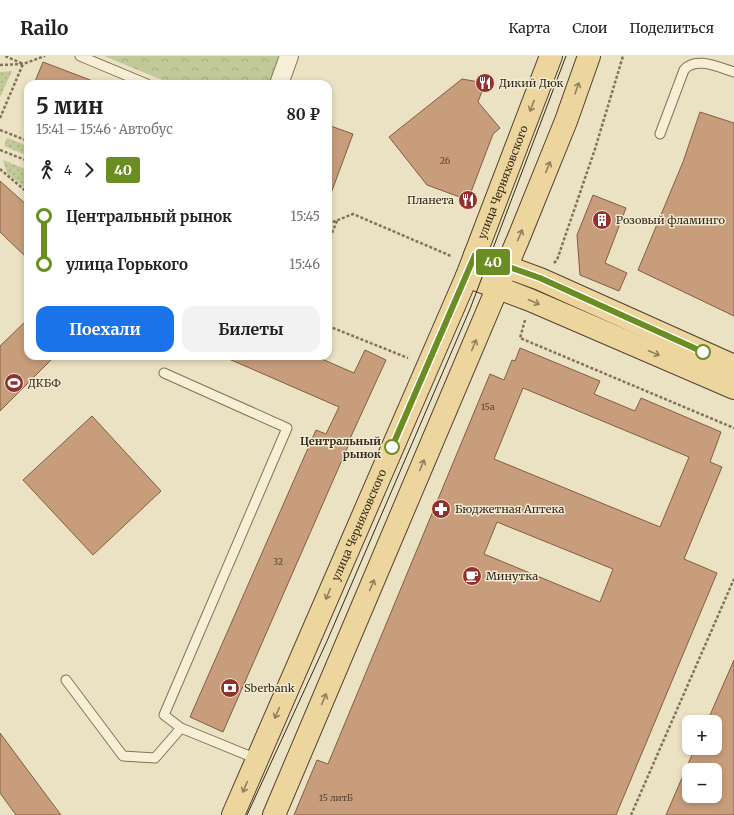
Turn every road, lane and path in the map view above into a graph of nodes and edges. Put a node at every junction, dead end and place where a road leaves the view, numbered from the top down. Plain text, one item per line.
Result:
1 (5, 56) edge
2 (45, 56) edge
3 (80, 56) edge
4 (289, 56) edge
5 (551, 56) edge
6 (589, 56) edge
7 (623, 56) edge
8 (23, 64) junction
9 (0, 65) edge
10 (734, 72) edge
11 (137, 80) edge
12 (280, 80) edge
13 (0, 118) edge
14 (0, 130) edge
15 (660, 134) dead end
16 (24, 139) edge
17 (0, 150) edge
18 (24, 159) edge
19 (0, 169) edge
20 (24, 190) edge
21 (337, 220) junction
22 (332, 222) edge
23 (332, 232) edge
24 (475, 255) junction
25 (451, 256) dead end
26 (507, 266) junction
27 (559, 268) dead end
28 (467, 276) junction
29 (498, 288) junction
30 (332, 328) edge
31 (520, 338) dead end
32 (408, 358) dead end
33 (734, 366) edge
34 (164, 373) dead end
35 (734, 388) edge
36 (734, 428) edge
37 (734, 578) edge
38 (66, 680) dead end
39 (181, 728) junction
40 (257, 758) junction
41 (233, 815) edge
42 (274, 815) edge
43 (631, 815) edge

1 - 8 path
2 - 8 path
3 - 11 lane
4 - 12 street
5 -> 24 main road, улица Черняховского
26 -> 6 main road
7 - 27 path
8 - 9 path
8 - 13 path
10 - 15 lane
14 - 16 path
17 - 18 path
19 - 20 path
21 - 22 path
21 - 23 path
21 - 25 path
24 - 26 main road
24 - 28 main road, улица Черняховского
26 - 29 main road
26 - 33 main road
28 - 29 main road
28 -> 40 main road, улица Черняховского
29 -> 35 main road
42 -> 29 main road
30 - 32 path
31 - 36 path
34 - 39 lane
37 - 43 path
38 - 39 lane
39 - 40 lane
40 -> 41 main road, улица Черняховского

